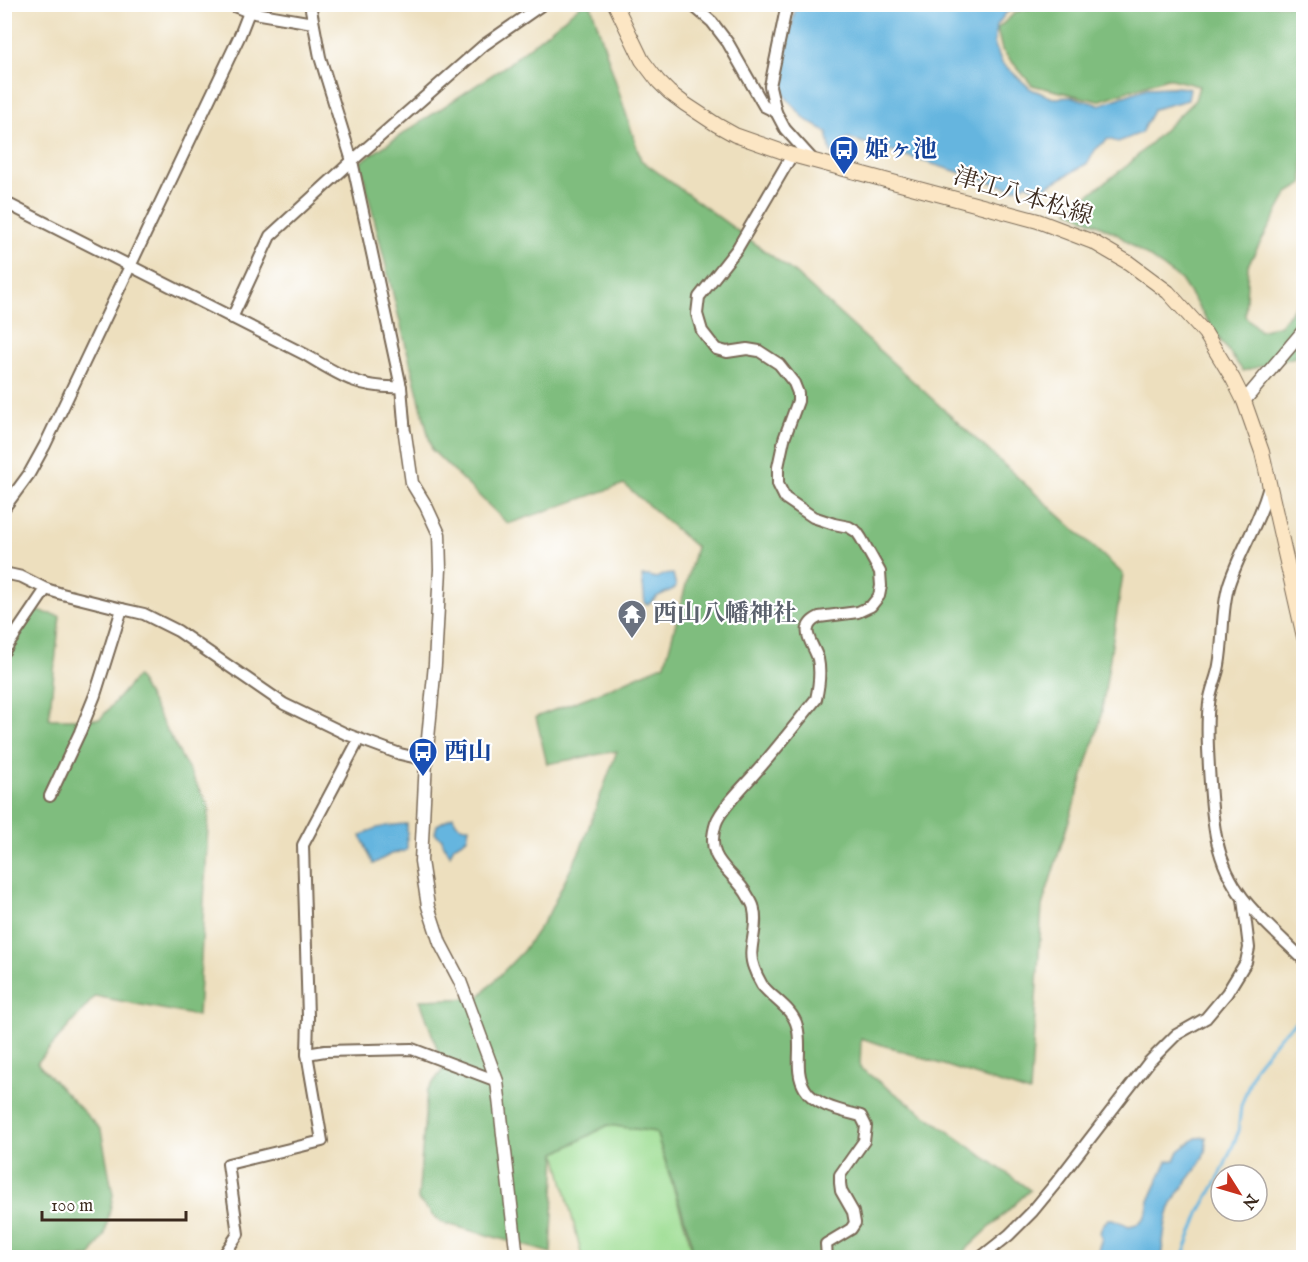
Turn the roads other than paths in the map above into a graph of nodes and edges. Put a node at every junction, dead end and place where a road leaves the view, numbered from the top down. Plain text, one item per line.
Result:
1 (229, 4) edge
2 (310, 4) edge
3 (543, 4) edge
4 (615, 4) edge
5 (691, 4) edge
6 (787, 4) edge
7 (249, 12) junction
8 (313, 23) junction
9 (776, 112) junction
10 (792, 155) junction
11 (813, 160) junction
12 (352, 161) junction
13 (4, 202) edge
14 (131, 266) junction
15 (232, 318) junction
16 (1304, 330) edge
17 (401, 387) junction
18 (1244, 401) junction
19 (405, 434) joint
20 (1269, 485) junction
21 (5, 507) edge
22 (4, 573) edge
23 (46, 589) junction
24 (122, 609) junction
25 (1304, 637) edge
26 (4, 651) edge
27 (356, 745) dead end
28 (426, 760) junction
29 (50, 796) dead end
30 (1243, 899) junction
31 (1304, 960) edge
32 (307, 1054) junction
33 (497, 1081) junction
34 (222, 1257) edge
35 (517, 1257) edge
36 (827, 1257) edge
37 (980, 1257) edge

1 - 7 street
2 - 8 street
3 - 12 street
4 - 10 main road, 津江八本松線
5 - 9 street
6 - 9 street
7 - 8 street
7 - 14 street
8 - 12 street
9 - 11 street
10 - 11 main road, 津江八本松線
10 - 36 street
11 - 18 main road, 津江八本松線
12 - 15 street
12 - 17 street
13 - 14 street
14 - 15 street
14 - 21 street
15 - 17 street
16 - 18 street
17 - 19 street
18 - 20 main road, 津江八本松線
19 - 28 street
20 - 25 main road, 津江八本松線
20 - 30 street
22 - 23 street
23 - 24 street
23 - 26 street
24 - 28 street
24 - 29 street
27 - 32 street
28 - 33 street
30 - 31 street
30 - 37 street
32 - 33 street
32 - 34 street
33 - 35 street

